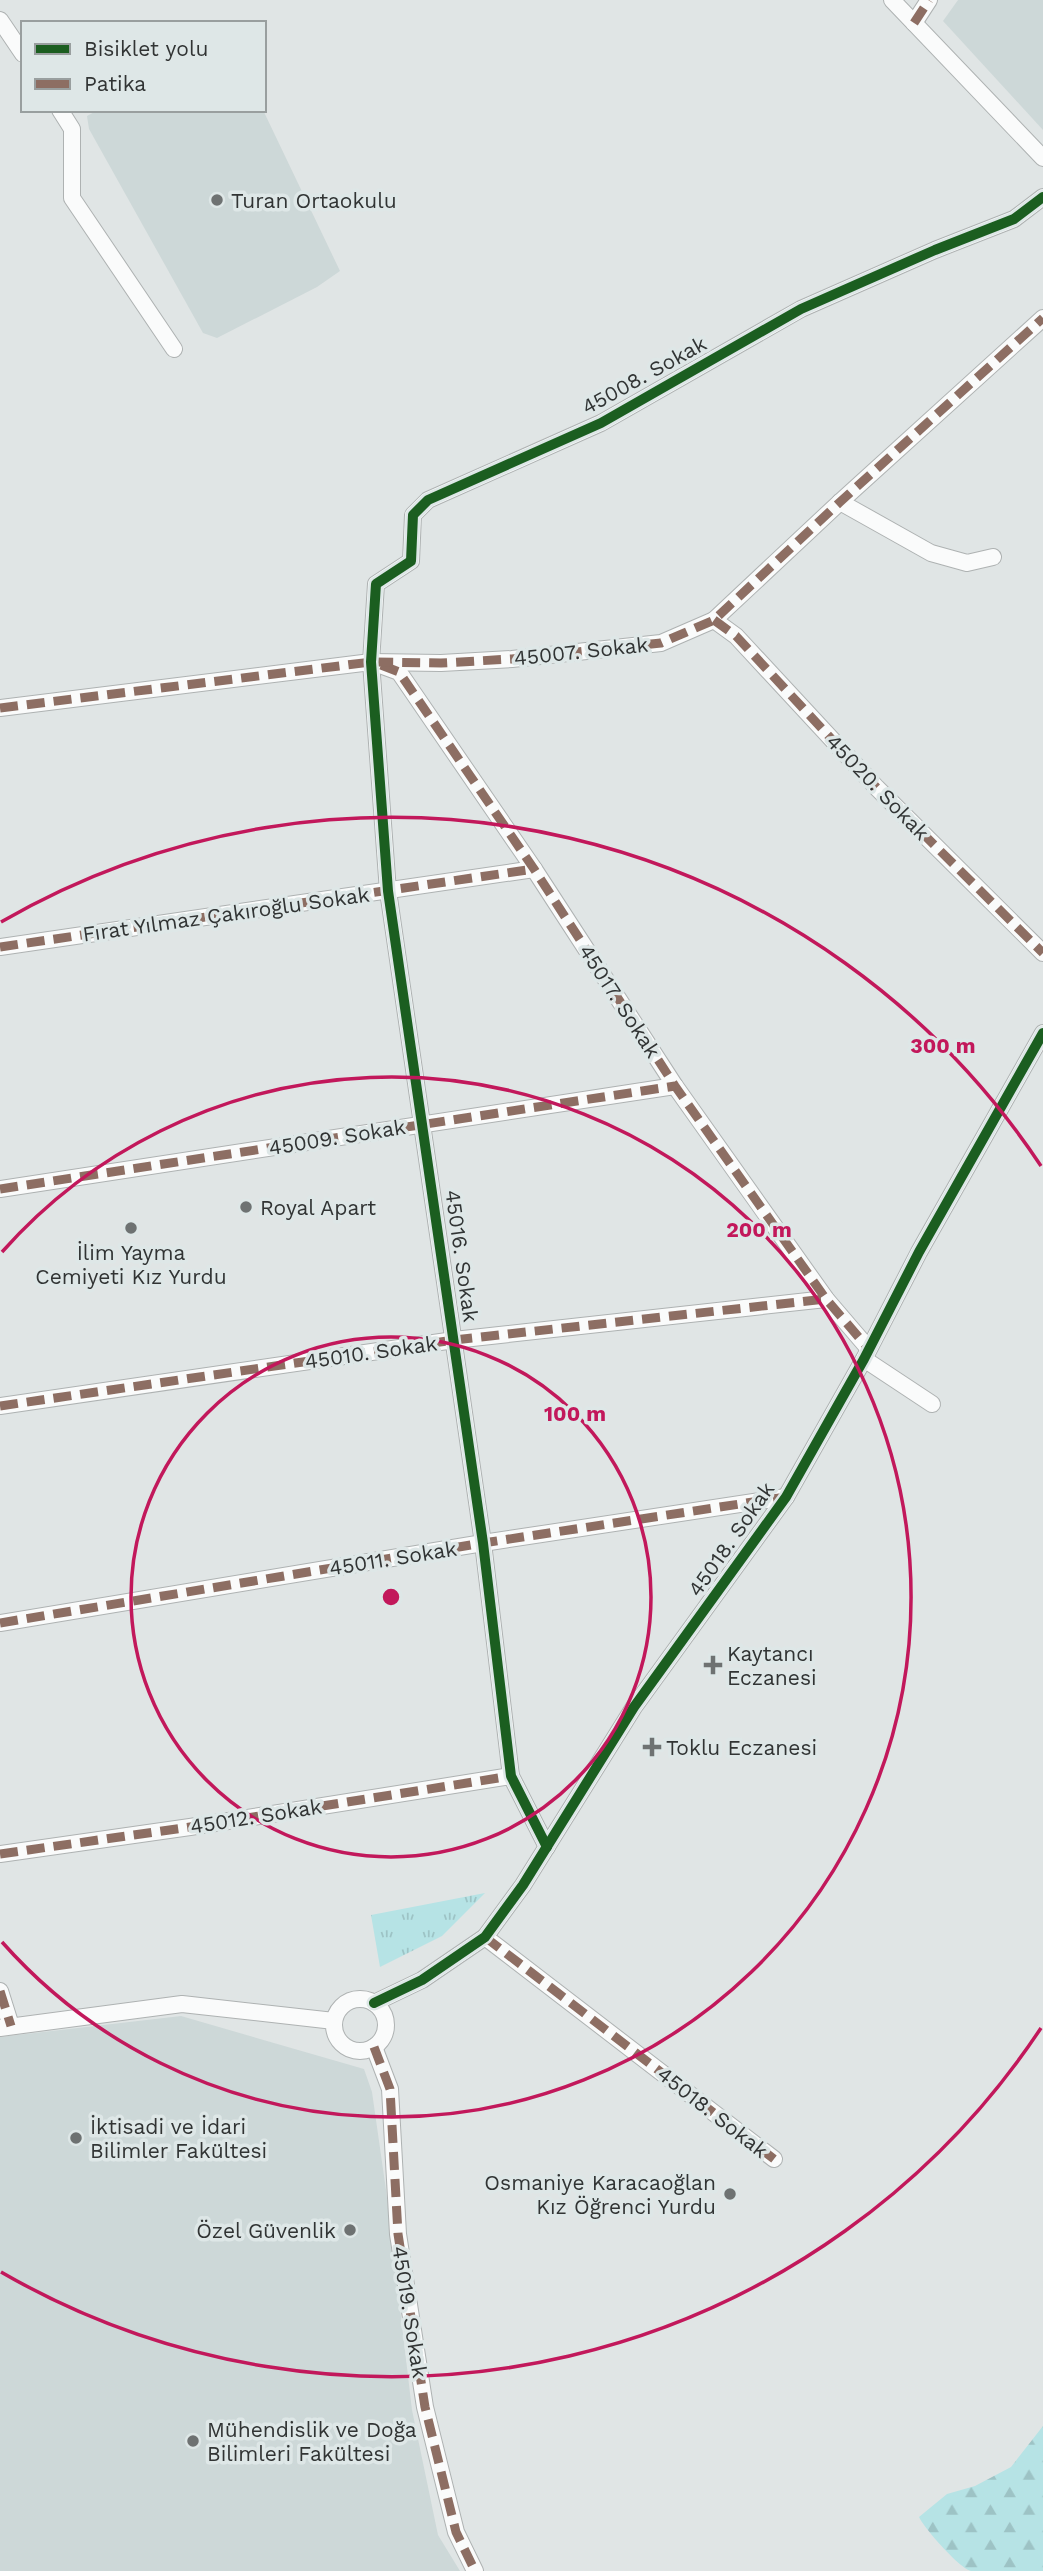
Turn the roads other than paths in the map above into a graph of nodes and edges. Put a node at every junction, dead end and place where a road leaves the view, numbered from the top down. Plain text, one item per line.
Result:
1 (892, 0) edge
2 (929, 0) edge
3 (0, 20) edge
4 (914, 23) junction
5 (21, 51) edge
6 (61, 112) edge
7 (1043, 158) edge
8 (1043, 197) edge
9 (1043, 318) edge
10 (174, 349) dead end
11 (840, 502) junction
12 (993, 557) dead end
13 (714, 620) junction
14 (371, 662) junction
15 (0, 708) edge
16 (534, 869) junction
17 (388, 891) junction
18 (0, 947) edge
19 (1043, 953) edge
20 (1043, 1033) edge
21 (675, 1086) junction
22 (423, 1124) junction
23 (0, 1189) edge
24 (826, 1299) junction
25 (454, 1340) junction
26 (866, 1353) junction
27 (932, 1404) dead end
28 (0, 1406) edge
29 (786, 1497) junction
30 (484, 1543) junction
31 (0, 1623) edge
32 (511, 1776) junction
33 (547, 1847) junction
34 (0, 1854) edge
35 (485, 1937) junction
36 (0, 1991) edge
37 (374, 2003) junction
38 (334, 2021) junction
39 (5, 2027) edge
40 (374, 2047) junction
41 (774, 2159) dead end
42 (475, 2571) edge

1 - 4 street
2 - 4 street
3 - 5 street
4 - 7 street
6 - 10 street
8 - 14 street, 45008. Sokak
9 - 11 street, 45007. Sokak
11 - 12 street
11 - 13 street, 45007. Sokak
13 - 14 street, 45007. Sokak
13 - 19 street, 45020. Sokak
14 - 15 street, 45007. Sokak
14 - 16 street, 45017. Sokak
14 - 17 street, 45016. Sokak
16 - 17 street, Fırat Yılmaz Çakıroğlu Sokak
16 - 21 street, 45017. Sokak
17 - 18 street, Fırat Yılmaz Çakıroğlu Sokak
17 - 22 street, 45016. Sokak
20 - 26 street, 45018. Sokak
21 - 22 street, 45009. Sokak
21 - 24 street, 45017. Sokak
22 - 23 street, 45009. Sokak
22 - 25 street, 45016. Sokak
24 - 25 street, 45010. Sokak
24 - 26 street, 45017. Sokak
25 - 28 street, 45010. Sokak
25 - 30 street, 45016. Sokak
26 - 27 street, 45017. Sokak
26 - 29 street, 45018. Sokak
29 - 30 street, 45011. Sokak
29 - 33 street, 45018. Sokak
30 - 31 street, 45011. Sokak
30 - 32 street, 45016. Sokak
32 - 33 street, 45016. Sokak
32 - 34 street, 45012. Sokak
33 - 35 street, 45018. Sokak
35 - 37 street, 45018. Sokak
35 - 41 street, 45018. Sokak
36 - 39 street
37 - 38 street
37 - 40 street
38 - 39 street
38 - 40 street
40 - 42 street, 45019. Sokak

